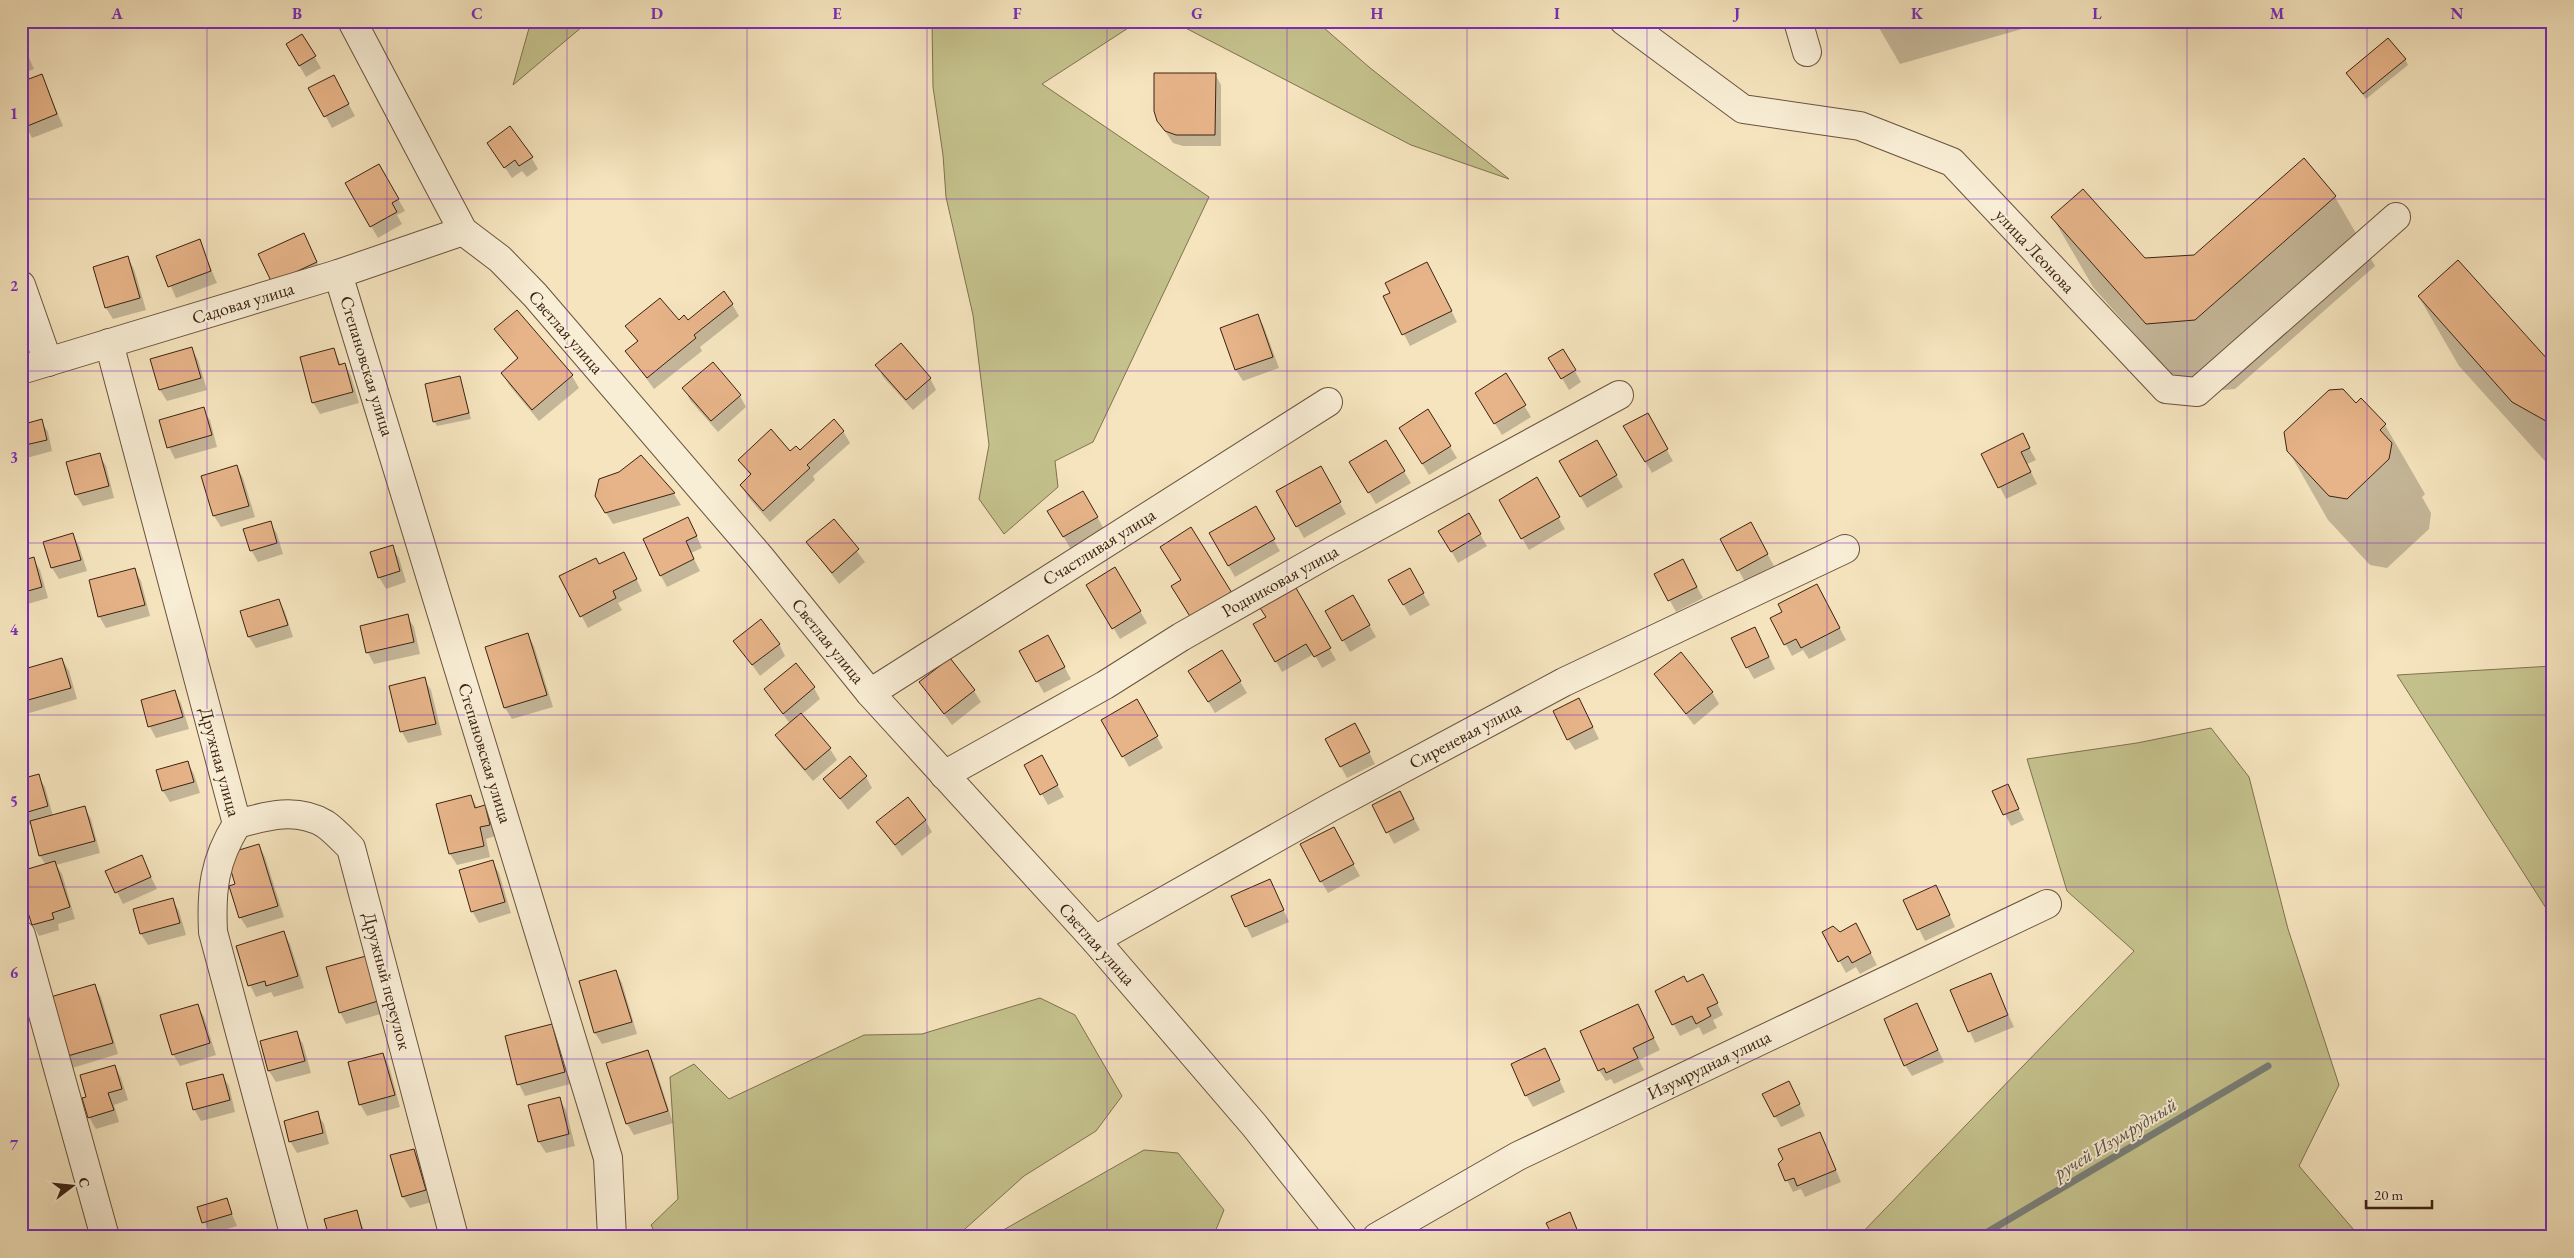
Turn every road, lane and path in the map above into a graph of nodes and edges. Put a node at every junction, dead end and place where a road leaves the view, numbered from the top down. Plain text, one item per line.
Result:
1 (352, 21) edge
2 (1624, 21) edge
3 (1798, 21) edge
4 (1807, 52) dead end
5 (2396, 217) dead end
6 (462, 230) junction
7 (338, 274) junction
8 (21, 285) edge
9 (109, 343) junction
10 (48, 362) junction
11 (21, 370) edge
12 (1620, 394) dead end
13 (1328, 402) dead end
14 (1846, 550) dead end
15 (870, 693) junction
16 (944, 775) junction
17 (237, 824) junction
18 (2047, 904) dead end
19 (21, 935) edge
20 (1095, 940) junction
21 (105, 1237) edge
22 (295, 1237) edge
23 (454, 1237) edge
24 (612, 1237) edge
25 (1343, 1237) edge
26 (1377, 1237) edge

1 - 6 street, Светлая улица
2 - 5 street, улица Леонова
3 - 4 street
6 - 7 street, Садовая улица
6 - 15 street, Светлая улица
7 - 9 street, Садовая улица
7 - 24 street, Степановская улица
8 - 10 street
9 - 10 street, Садовая улица
9 - 17 street, Дружная улица
10 - 11 street, Садовая улица
12 - 16 street, Родниковая улица
13 - 15 street, Счастливая улица
14 - 20 street, Сиреневая улица
15 - 16 street, Светлая улица
16 - 20 street, Светлая улица
17 - 22 street, Дружная улица
17 - 23 street, Дружный переулок
18 - 26 street, Изумрудная улица
19 - 21 street
20 - 25 street, Светлая улица

